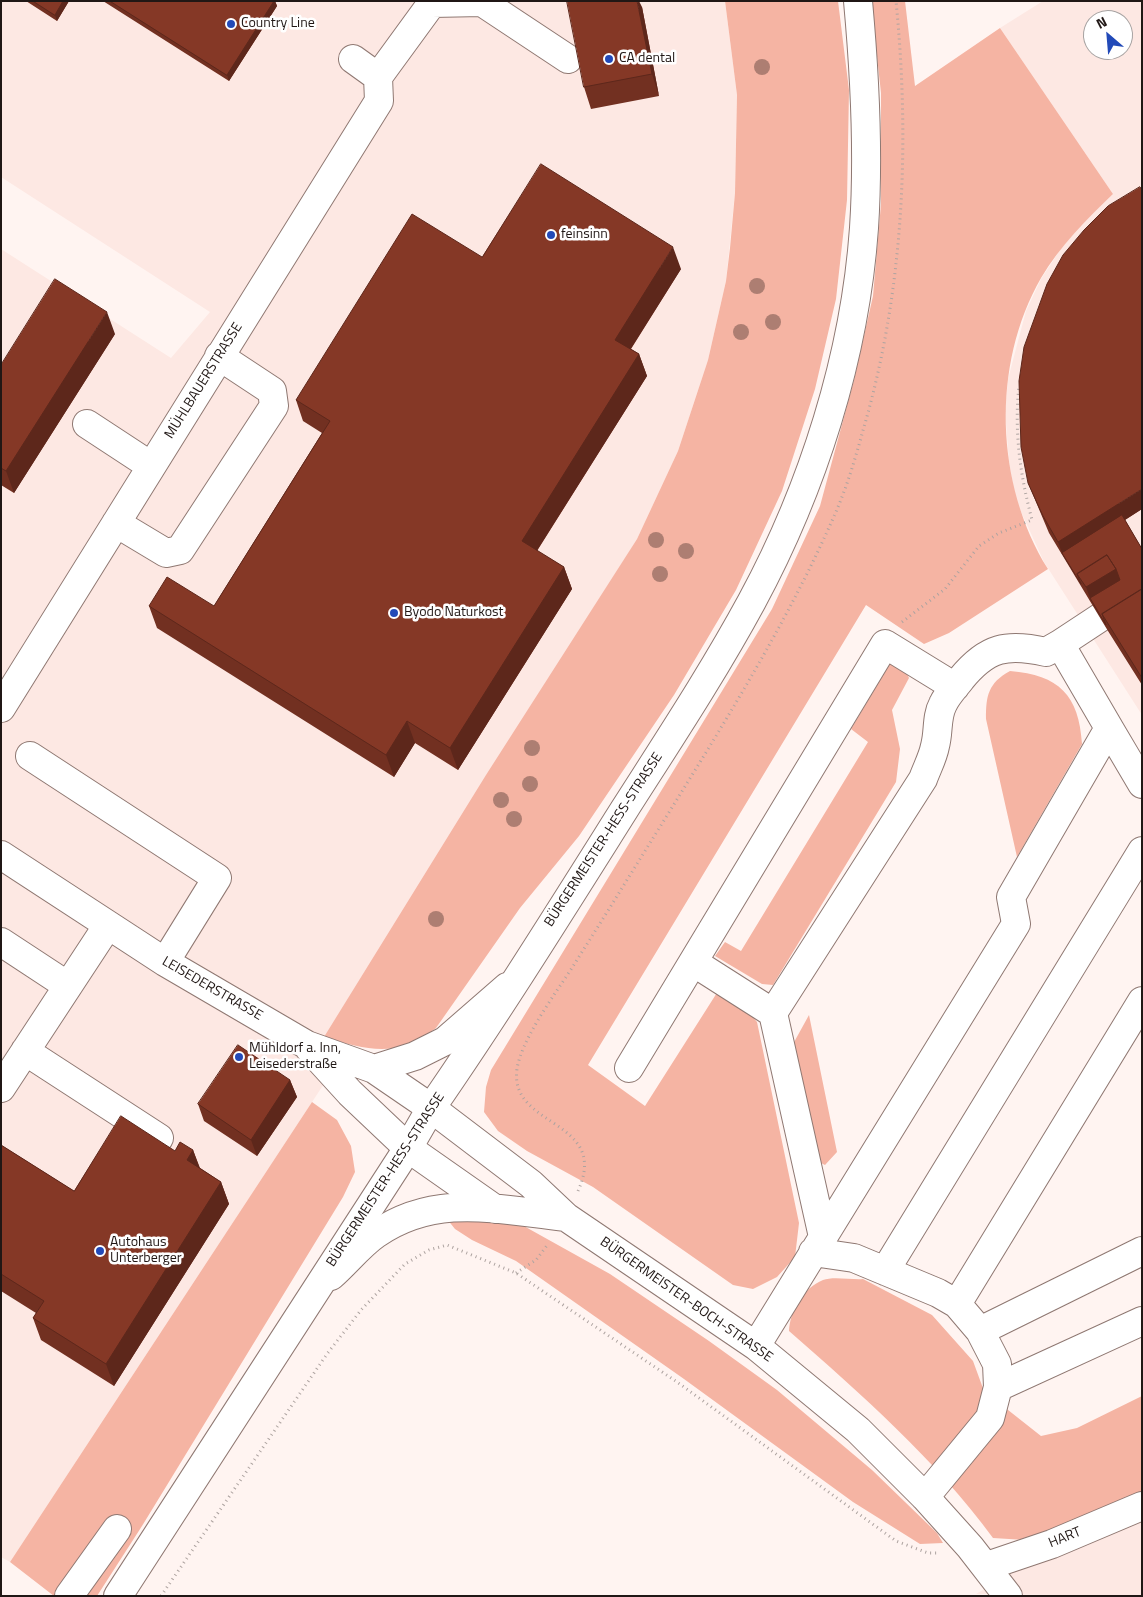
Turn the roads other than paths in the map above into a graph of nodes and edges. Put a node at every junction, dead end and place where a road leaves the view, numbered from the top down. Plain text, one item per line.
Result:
1 (858, 1) edge
2 (432, 2) edge
3 (353, 59) dead end
4 (568, 59) dead end
5 (378, 77) junction
6 (219, 356) junction
7 (87, 424) dead end
8 (151, 466) junction
9 (116, 523) junction
10 (1142, 590) edge
11 (1060, 644) junction
12 (955, 686) junction
13 (1, 708) edge
14 (1109, 728) junction
15 (30, 756) dead end
16 (1142, 784) edge
17 (1142, 851) edge
18 (1, 854) edge
19 (108, 925) junction
20 (1, 942) edge
21 (165, 962) junction
22 (693, 962) junction
23 (512, 983) junction
24 (68, 986) junction
25 (1142, 1001) edge
26 (773, 1013) junction
27 (307, 1045) junction
28 (25, 1052) junction
29 (629, 1068) dead end
30 (374, 1069) junction
31 (1, 1088) edge
32 (431, 1108) junction
33 (159, 1138) edge
34 (408, 1148) junction
35 (496, 1209) junction
36 (566, 1218) junction
37 (818, 1245) junction
38 (1142, 1251) edge
39 (885, 1271) junction
40 (312, 1294) junction
41 (957, 1304) junction
42 (1142, 1321) edge
43 (980, 1331) junction
44 (756, 1346) junction
45 (998, 1387) junction
46 (925, 1496) junction
47 (1142, 1506) edge
48 (117, 1529) dead end
49 (978, 1557) junction
50 (69, 1596) edge
51 (118, 1596) edge
52 (1008, 1596) edge

1 - 23 street, BÜRGERMEISTER-HESS-STRASSE
2 - 4 street
2 - 5 street
3 - 5 street
5 - 6 street, MÜHLBAUERSTRASSE
6 - 8 street, MÜHLBAUERSTRASSE
6 - 9 street
7 - 8 street
8 - 9 street, MÜHLBAUERSTRASSE
9 - 13 street, MÜHLBAUERSTRASSE
10 - 11 street
11 - 12 street
11 - 14 street
12 - 22 street
12 - 26 street
14 - 16 street
14 - 37 street
15 - 21 street
17 - 39 street
18 - 19 street, LEISEDERSTRASSE
19 - 21 street, LEISEDERSTRASSE
19 - 24 street
20 - 24 street
21 - 27 street, LEISEDERSTRASSE
22 - 26 street
22 - 29 street
23 - 30 street
23 - 32 street, BÜRGERMEISTER-HESS-STRASSE
24 - 28 street
25 - 41 street
26 - 37 street
27 - 30 street, LEISEDERSTRASSE
27 - 34 street
28 - 31 street
28 - 33 street
30 - 32 street, LEISEDERSTRASSE
32 - 34 street, BÜRGERMEISTER-HESS-STRASSE
32 - 36 street, BÜRGERMEISTER-BOCH-STRASSE
34 - 35 street
34 - 40 street, BÜRGERMEISTER-HESS-STRASSE
35 - 36 street
35 - 40 street
36 - 44 street, BÜRGERMEISTER-BOCH-STRASSE
37 - 39 street
37 - 44 street
38 - 43 street
39 - 41 street
40 - 51 street, BÜRGERMEISTER-HESS-STRASSE
41 - 43 street
42 - 45 street
43 - 45 street
44 - 46 street, BÜRGERMEISTER-BOCH-STRASSE
45 - 46 street
46 - 49 street, BÜRGERMEISTER-BOCH-STRASSE
47 - 49 street, HART
48 - 50 street
49 - 52 street, BÜRGERMEISTER-BOCH-STRASSE

